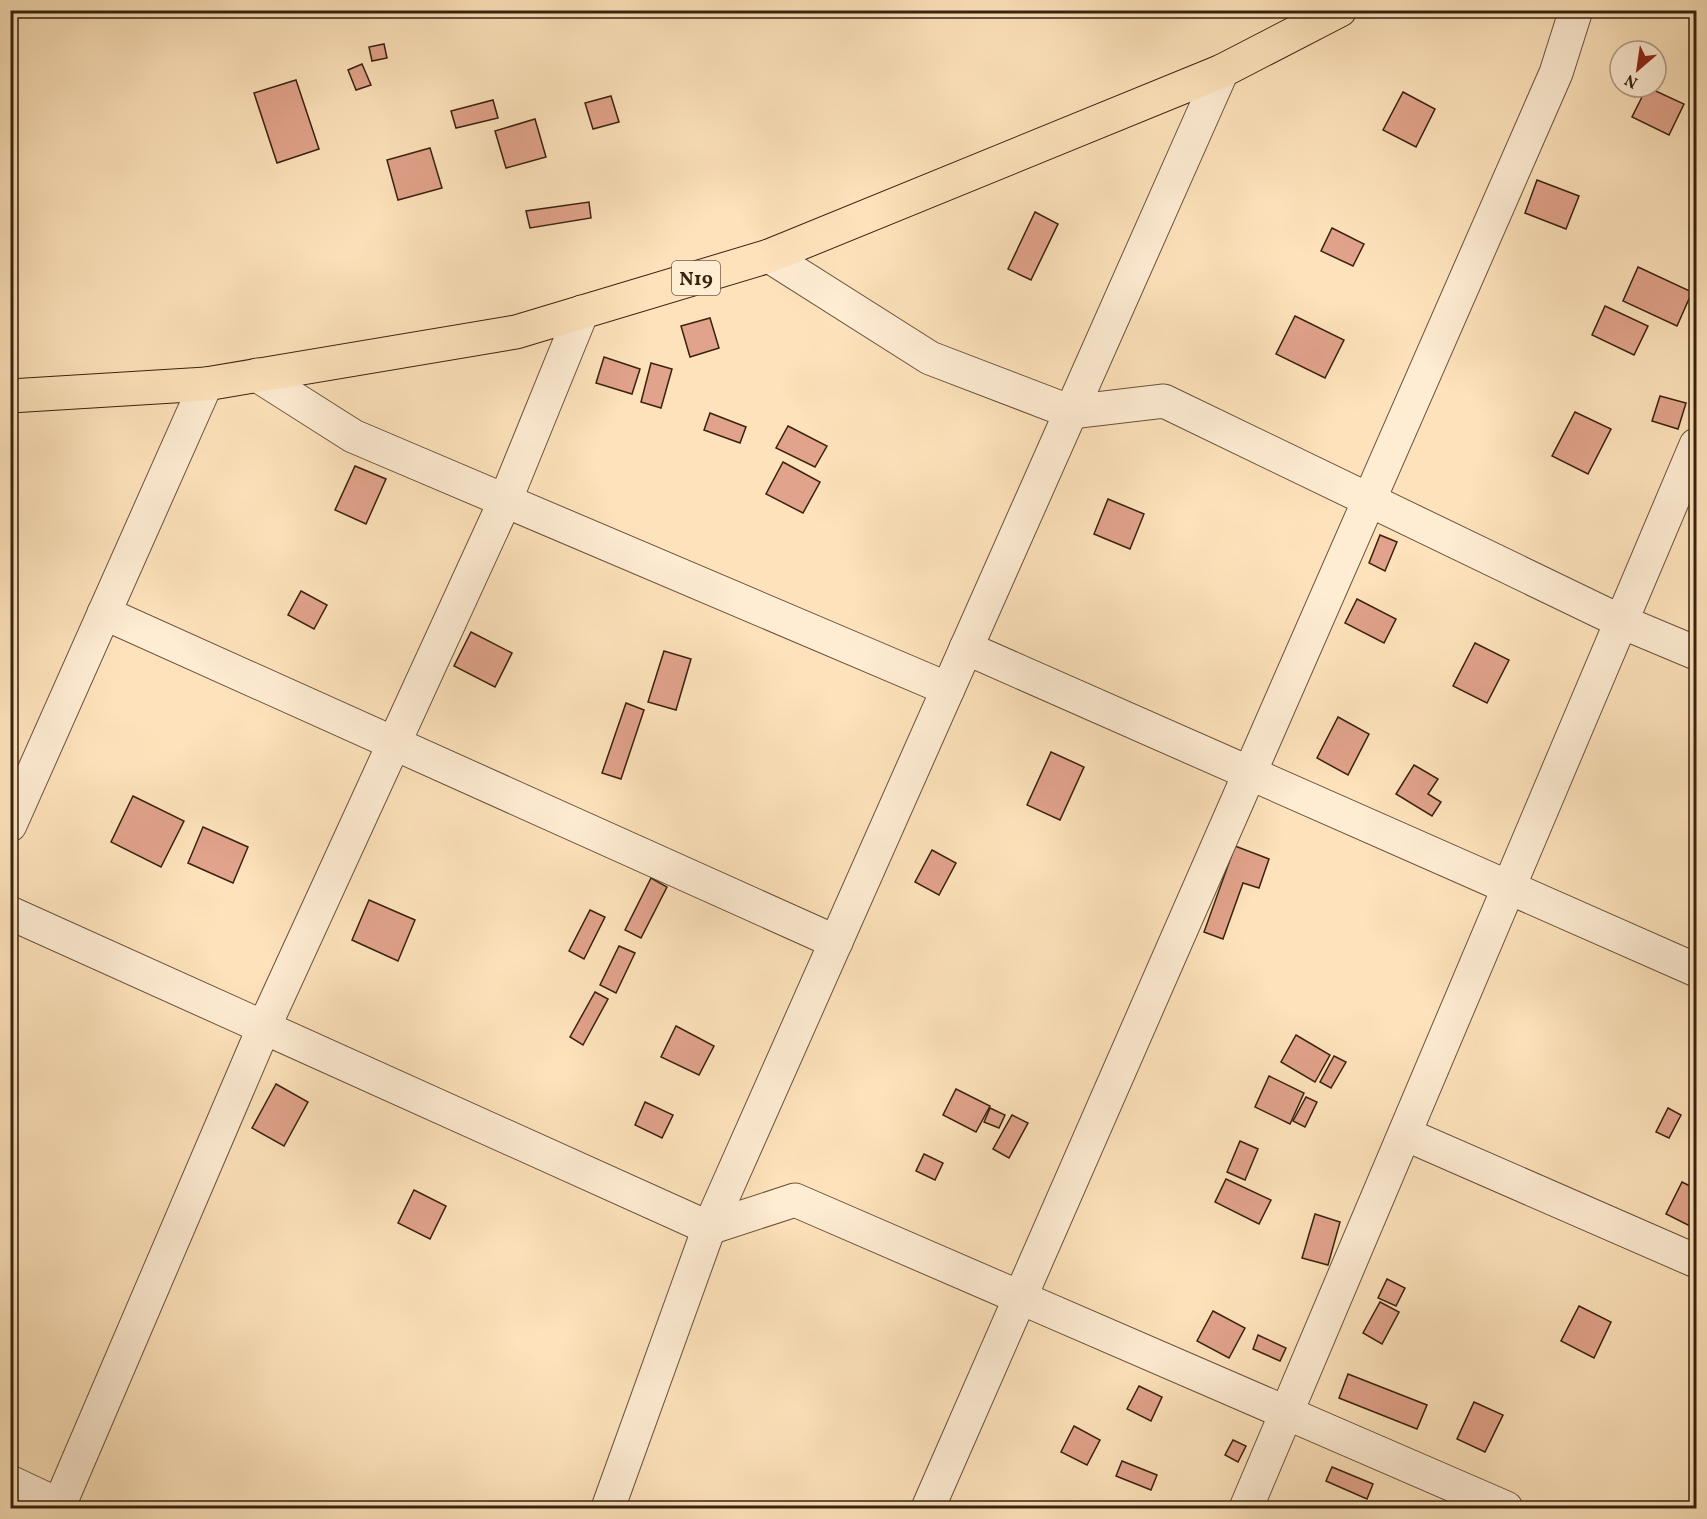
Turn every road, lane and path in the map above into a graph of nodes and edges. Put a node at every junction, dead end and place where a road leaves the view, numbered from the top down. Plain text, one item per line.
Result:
1 (1576, 10) edge
2 (1331, 12) edge
3 (1222, 71) junction
4 (769, 256) junction
5 (582, 312) junction
6 (257, 375) junction
7 (206, 384) junction
8 (10, 396) edge
9 (1071, 412) junction
10 (1696, 445) edge
11 (1369, 500) junction
12 (505, 501) junction
13 (104, 613) junction
14 (1622, 622) junction
15 (966, 648) junction
16 (1696, 653) edge
17 (948, 689) junction
18 (394, 744) junction
19 (1250, 773) junction
20 (10, 825) edge
21 (1509, 887) junction
22 (10, 913) edge
23 (836, 942) junction
24 (1696, 969) edge
25 (264, 1027) junction
26 (1404, 1134) junction
27 (709, 1228) junction
28 (1696, 1261) edge
29 (1020, 1298) junction
30 (1287, 1413) junction
31 (10, 1482) edge
32 (58, 1507) edge
33 (608, 1509) edge
34 (928, 1509) edge
35 (1246, 1509) edge
36 (1506, 1509) edge

1 - 11 street
2 - 3 main road, N19
3 - 4 main road, N19
3 - 9 street
4 - 5 main road, N19
4 - 9 street
5 - 6 main road, N19
5 - 12 street
6 - 7 main road, N19
6 - 12 street
7 - 8 main road, N19
7 - 13 street
9 - 11 street
9 - 15 street
10 - 14 street
11 - 14 street
11 - 19 street
12 - 17 street
12 - 18 street
13 - 18 street
13 - 20 street
14 - 16 street
14 - 21 street
15 - 17 street
15 - 19 street
17 - 23 street
18 - 23 street
18 - 25 street
19 - 21 street
19 - 29 street
21 - 24 street
21 - 26 street
22 - 25 street
23 - 27 street
25 - 27 street
25 - 32 street
26 - 28 street
26 - 30 street
27 - 29 street
27 - 33 street
29 - 30 street
29 - 34 street
30 - 35 street
30 - 36 street
31 - 32 street

